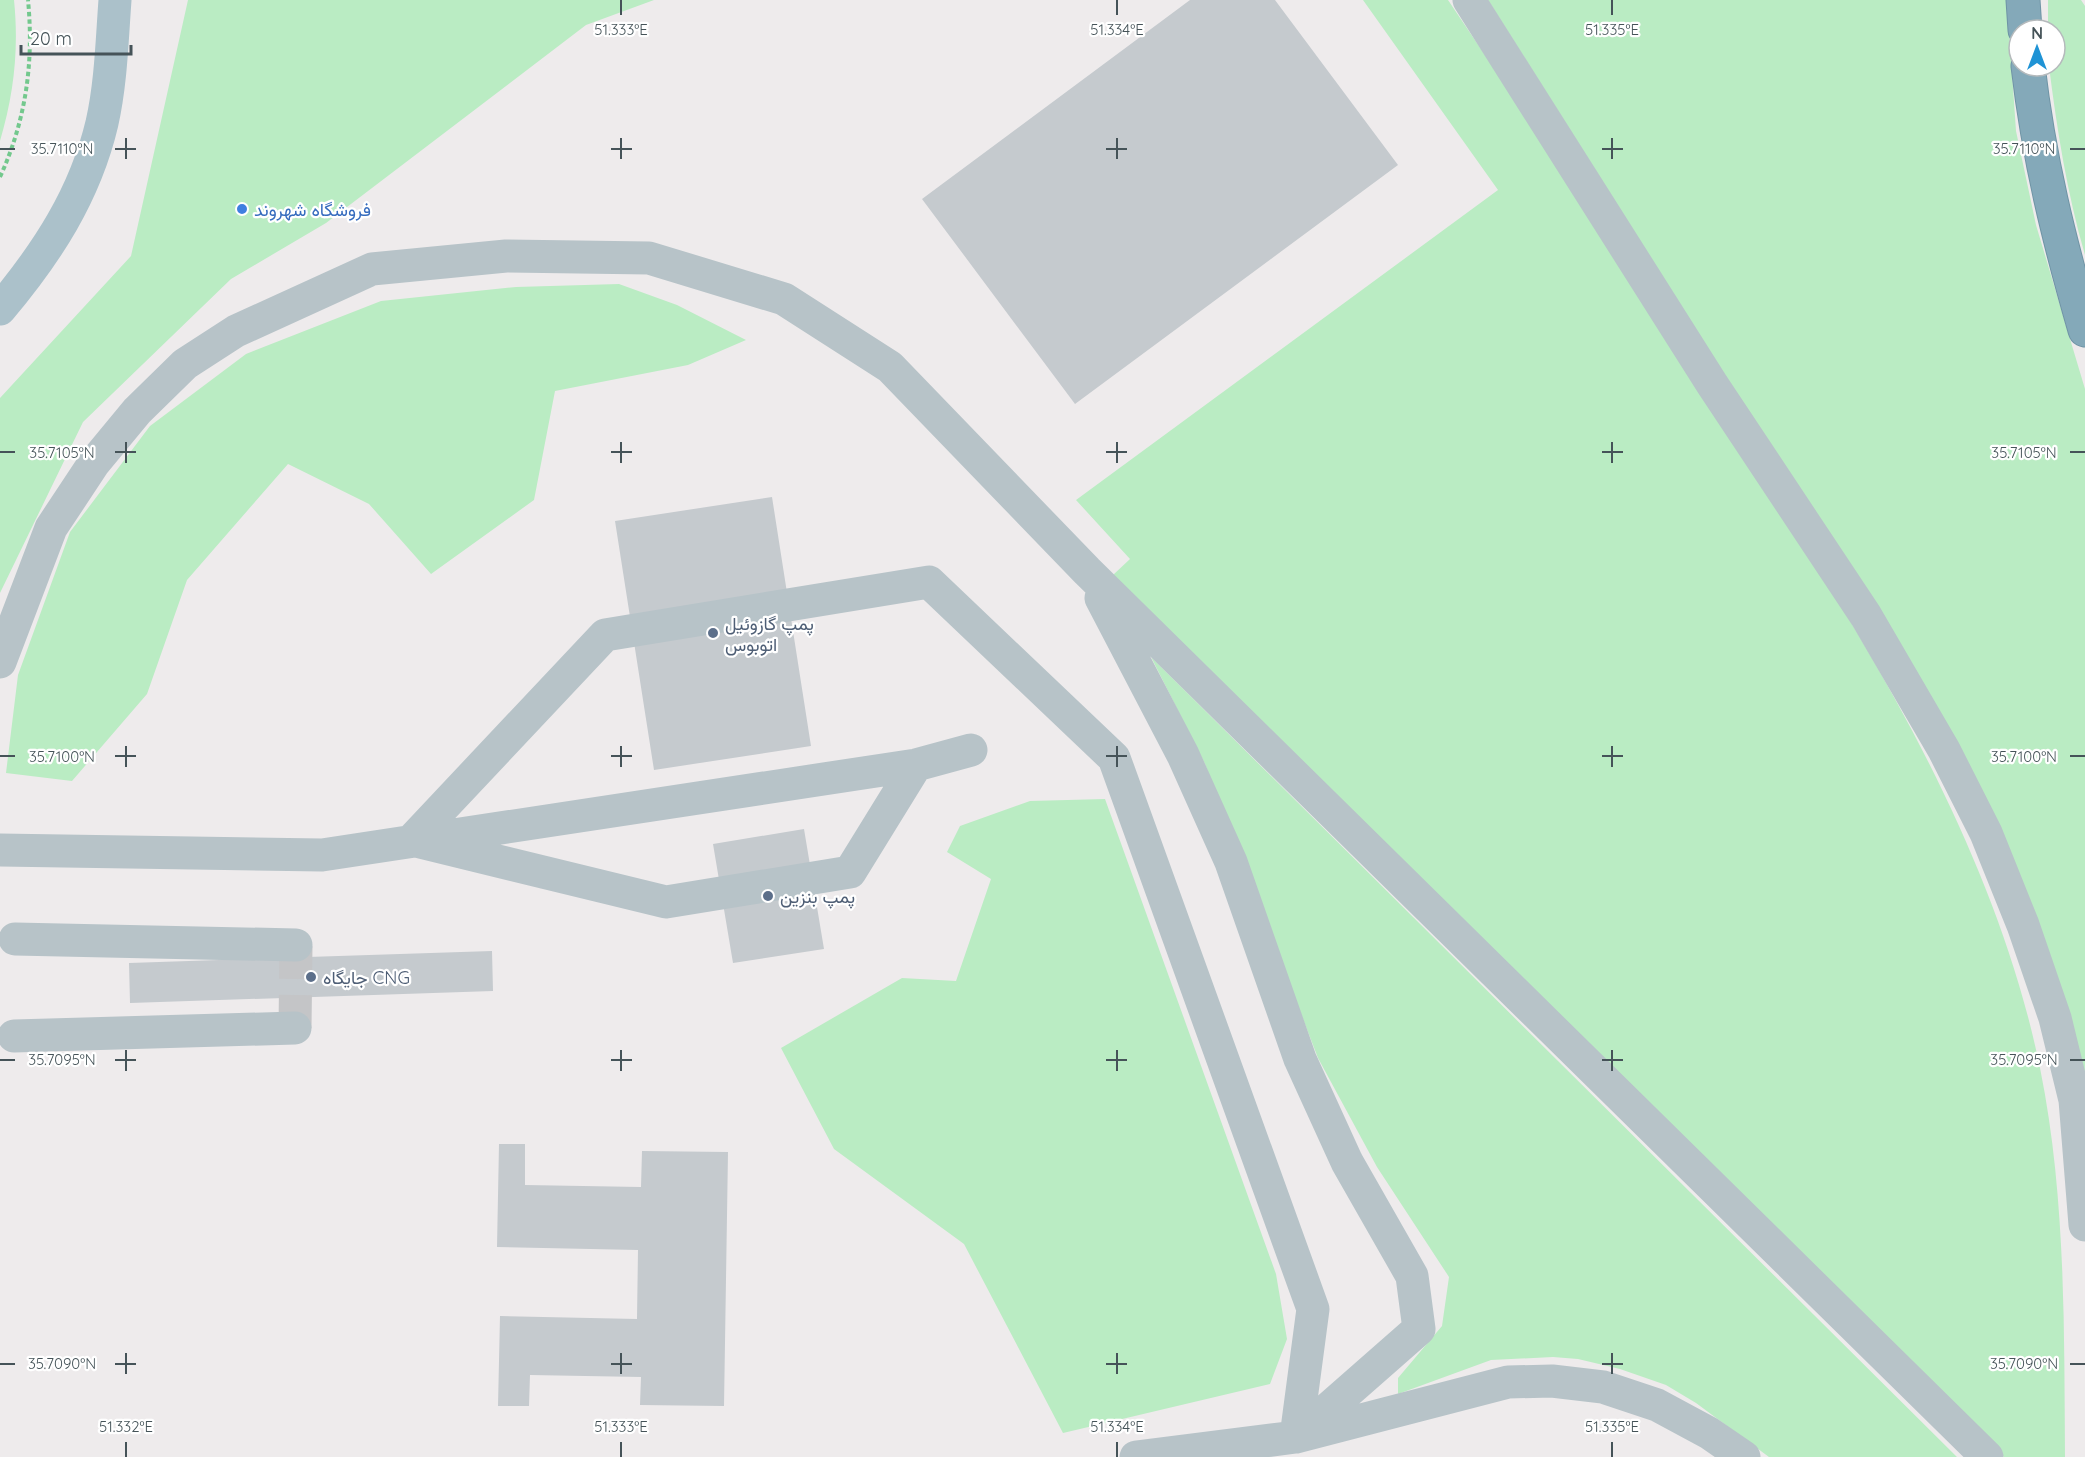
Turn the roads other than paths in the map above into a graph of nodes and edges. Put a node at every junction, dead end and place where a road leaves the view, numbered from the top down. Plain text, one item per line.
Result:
1 (115, 0) edge
2 (1469, 0) edge
3 (2023, 0) edge
4 (2024, 18) edge
5 (2029, 78) edge
6 (0, 309) edge
7 (2085, 330) edge
8 (1087, 571) junction
9 (0, 662) edge
10 (971, 750) dead end
11 (916, 765) junction
12 (412, 840) junction
13 (0, 850) edge
14 (15, 939) dead end
15 (296, 945) dead end
16 (295, 1028) dead end
17 (14, 1036) dead end
18 (2085, 1225) edge
19 (1296, 1437) junction
20 (1136, 1457) edge
21 (1744, 1457) edge
22 (1987, 1457) edge

1 - 6 main road
2 - 18 street
3 - 4 highway
5 - 7 highway
8 - 9 street
8 - 19 street
8 - 22 street
10 - 11 street
11 - 12 street
11 - 12 street
12 - 13 street
12 - 19 street
14 - 15 street
16 - 17 street
19 - 20 street
19 - 21 street

